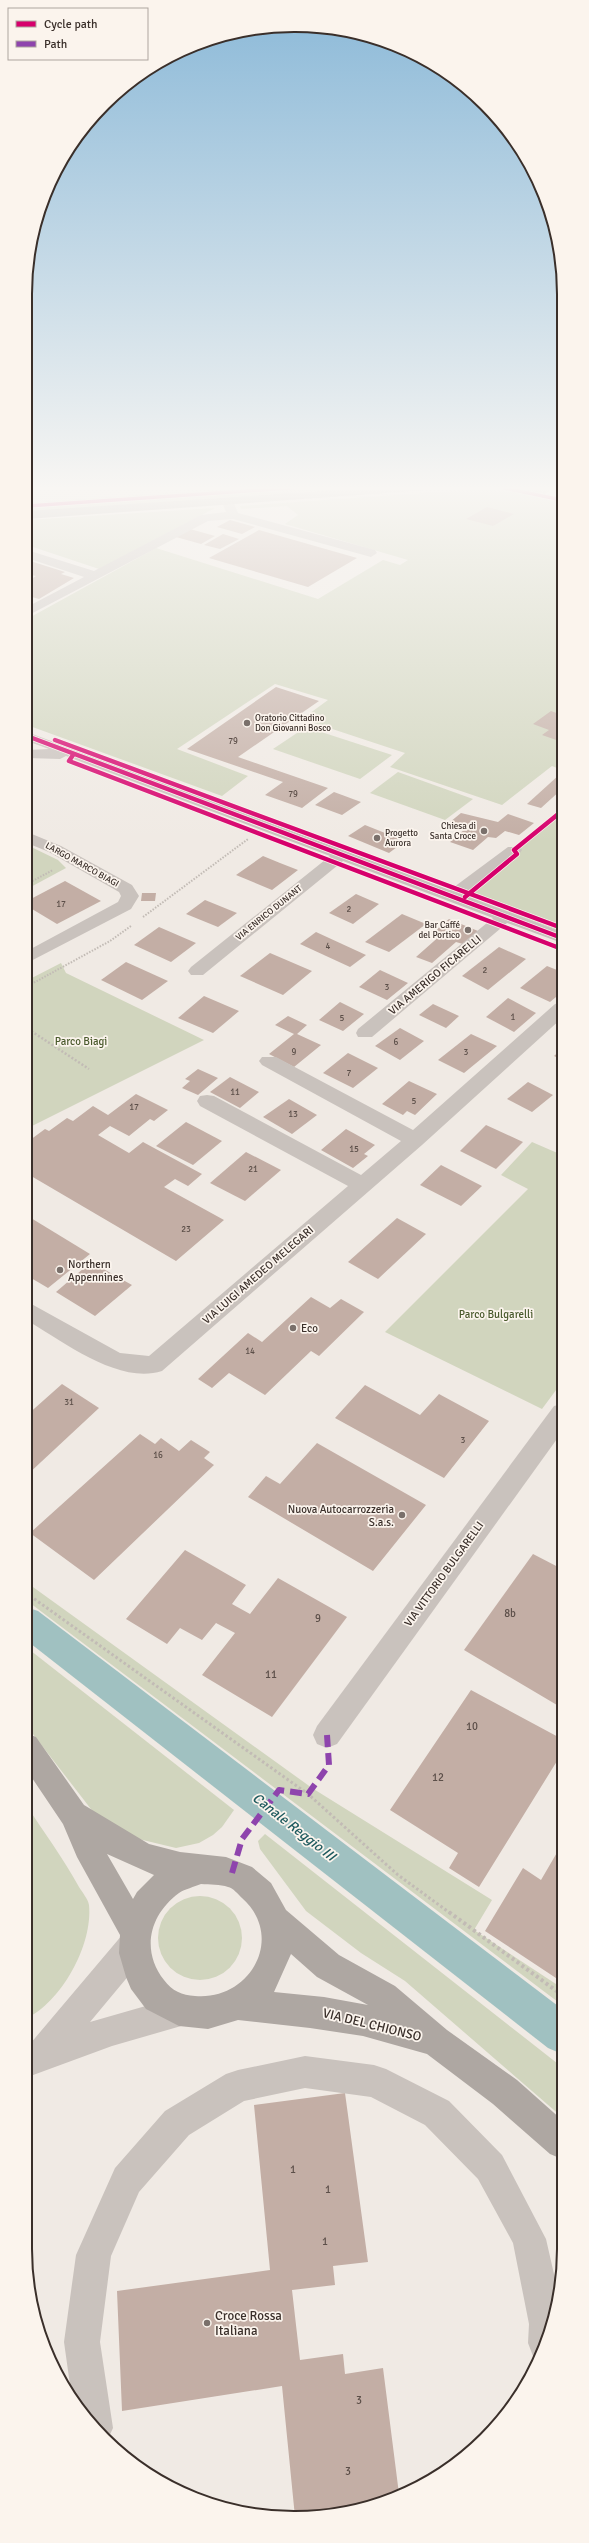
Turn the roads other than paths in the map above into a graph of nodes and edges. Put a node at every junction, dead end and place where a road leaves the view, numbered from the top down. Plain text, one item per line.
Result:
1 (41, 605) edge
2 (32, 609) edge
3 (33, 738) edge
4 (32, 751) edge
5 (32, 754) edge
6 (73, 755) junction
7 (32, 839) edge
8 (514, 850) dead end
9 (341, 855) junction
10 (452, 897) junction
11 (504, 916) junction
12 (557, 936) edge
13 (32, 955) edge
14 (197, 971) dead end
15 (557, 1012) edge
16 (366, 1033) dead end
17 (269, 1061) dead end
18 (207, 1101) dead end
19 (415, 1140) junction
20 (363, 1186) junction
21 (32, 1313) edge
22 (557, 1426) edge
23 (327, 1735) dead end
24 (32, 1755) edge
25 (74, 1815) junction
26 (201, 1869) junction
27 (275, 1921) junction
28 (134, 1938) junction
29 (237, 2004) junction
30 (184, 2011) junction
31 (436, 2040) junction
32 (34, 2058) edge
33 (557, 2138) edge
34 (546, 2321) edge
35 (92, 2416) edge

1 - 2 street
3 - 4 street
3 - 6 street
5 - 6 street
6 - 9 street
7 - 13 street, LARGO MARCO BIAGI
8 - 10 street
9 - 10 street
9 - 14 street, VIA ENRICO DUNANT
10 - 11 street
11 - 12 street
11 - 16 street, VIA AMERIGO FICARELLI
15 - 19 street, VIA LUIGI AMEDEO MELEGARI
17 - 19 street
18 - 20 street
19 - 20 street, VIA LUIGI AMEDEO MELEGARI
20 - 21 street, VIA LUIGI AMEDEO MELEGARI
22 - 23 street, VIA VITTORIO BULGARELLI
24 - 25 main road, VIA DEL CHIONSO
25 - 26 main road, VIA DEL CHIONSO
25 - 28 main road, VIA DEL CHIONSO
26 - 27 main road, VIA DEL CHIONSO
26 - 28 main road, VIA DEL CHIONSO
27 - 29 main road, VIA DEL CHIONSO
27 - 31 main road, VIA DEL CHIONSO
28 - 30 main road, VIA DEL CHIONSO
28 - 32 street
29 - 30 main road, VIA DEL CHIONSO
29 - 31 main road, VIA DEL CHIONSO
30 - 32 street
31 - 33 main road, VIA DEL CHIONSO
34 - 35 street

